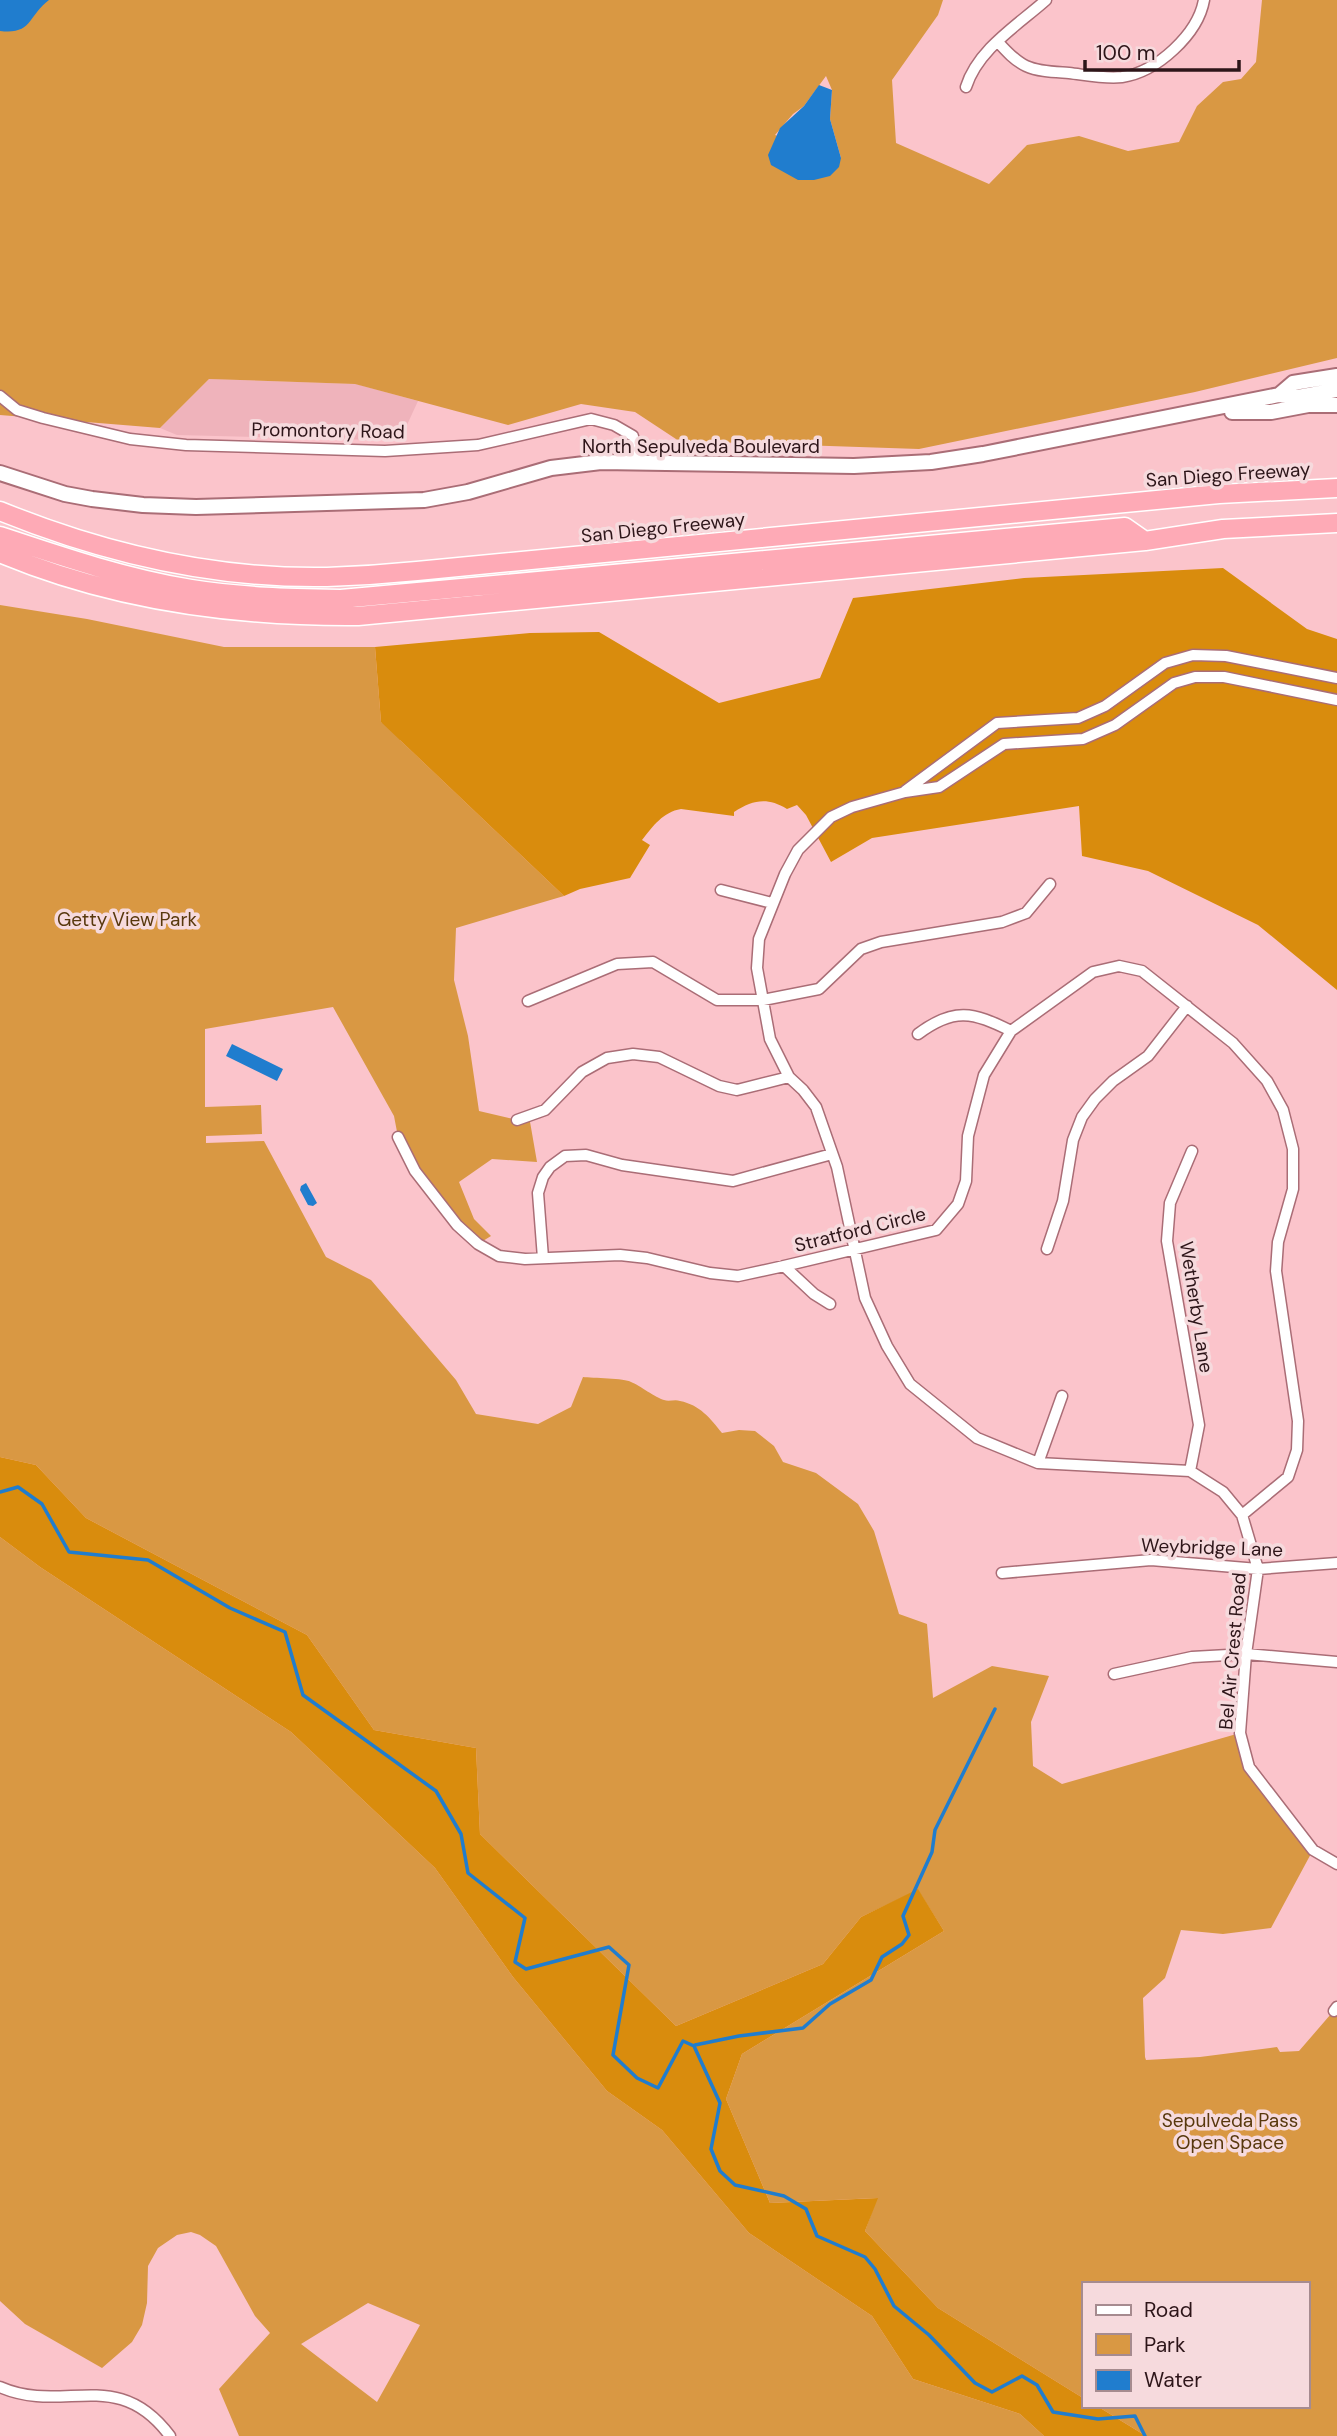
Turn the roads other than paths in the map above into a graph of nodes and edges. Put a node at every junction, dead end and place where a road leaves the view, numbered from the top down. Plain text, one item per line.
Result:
1 (1046, 0) edge
2 (1203, 0) edge
3 (998, 42) junction
4 (966, 87) dead end
5 (1337, 376) edge
6 (1337, 390) edge
7 (1279, 395) junction
8 (0, 396) edge
9 (1337, 405) edge
10 (1199, 412) junction
11 (636, 461) junction
12 (0, 473) edge
13 (1335, 493) edge
14 (0, 511) edge
15 (0, 523) edge
16 (1336, 523) edge
17 (0, 536) edge
18 (1145, 541) junction
19 (0, 554) edge
20 (1337, 678) edge
21 (1337, 700) edge
22 (905, 792) junction
23 (1050, 884) dead end
24 (721, 890) dead end
25 (772, 903) junction
26 (763, 1000) junction
27 (528, 1001) dead end
28 (1187, 1006) junction
29 (1011, 1031) junction
30 (918, 1034) dead end
31 (789, 1077) junction
32 (517, 1120) dead end
33 (398, 1137) dead end
34 (1192, 1151) dead end
35 (832, 1154) junction
36 (1047, 1249) dead end
37 (855, 1250) junction
38 (543, 1258) junction
39 (784, 1266) junction
40 (830, 1304) dead end
41 (1062, 1396) dead end
42 (1038, 1463) junction
43 (1190, 1471) junction
44 (1242, 1515) junction
45 (1337, 1563) edge
46 (1258, 1569) junction
47 (1002, 1573) dead end
48 (1246, 1654) junction
49 (1337, 1662) edge
50 (1114, 1674) dead end
51 (1337, 1864) edge
52 (0, 2386) edge
53 (170, 2436) edge

1 - 3 street
2 - 3 street
3 - 4 street
5 - 7 main road, North Sepulveda Boulevard
6 - 7 main road, North Sepulveda Boulevard
7 - 10 main road, North Sepulveda Boulevard
8 - 11 street, Promontory Road
9 - 10 main road
10 - 11 main road, North Sepulveda Boulevard
11 - 12 main road, North Sepulveda Boulevard
13 - 14 highway, San Diego Freeway
13 - 15 highway
16 - 18 highway
17 - 18 highway
18 - 19 highway
20 - 22 street, Bel Air Crest Road
21 - 22 street, Bel Air Crest Road
22 - 25 street, Bel Air Crest Road
23 - 26 street
24 - 25 street
25 - 26 street, Bel Air Crest Road
26 - 27 street
26 - 31 street, Bel Air Crest Road
28 - 29 street, Stratford Circle
28 - 36 street
28 - 44 street, Stratford Circle
29 - 30 street
29 - 37 street, Stratford Circle
31 - 32 street
31 - 35 street, Bel Air Crest Road
33 - 38 street, Stratford Circle
34 - 43 street, Wetherby Lane
35 - 37 street, Bel Air Crest Road
35 - 38 street
37 - 39 street, Stratford Circle
37 - 42 street, Bel Air Crest Road
38 - 39 street, Stratford Circle
39 - 40 street
41 - 42 street
42 - 43 street, Bel Air Crest Road
43 - 44 street, Bel Air Crest Road
44 - 46 street, Bel Air Crest Road
45 - 46 street, Weybridge Lane
46 - 47 street, Weybridge Lane
46 - 48 street, Bel Air Crest Road
48 - 49 street
48 - 50 street
48 - 51 street, Bel Air Crest Road
52 - 53 street

